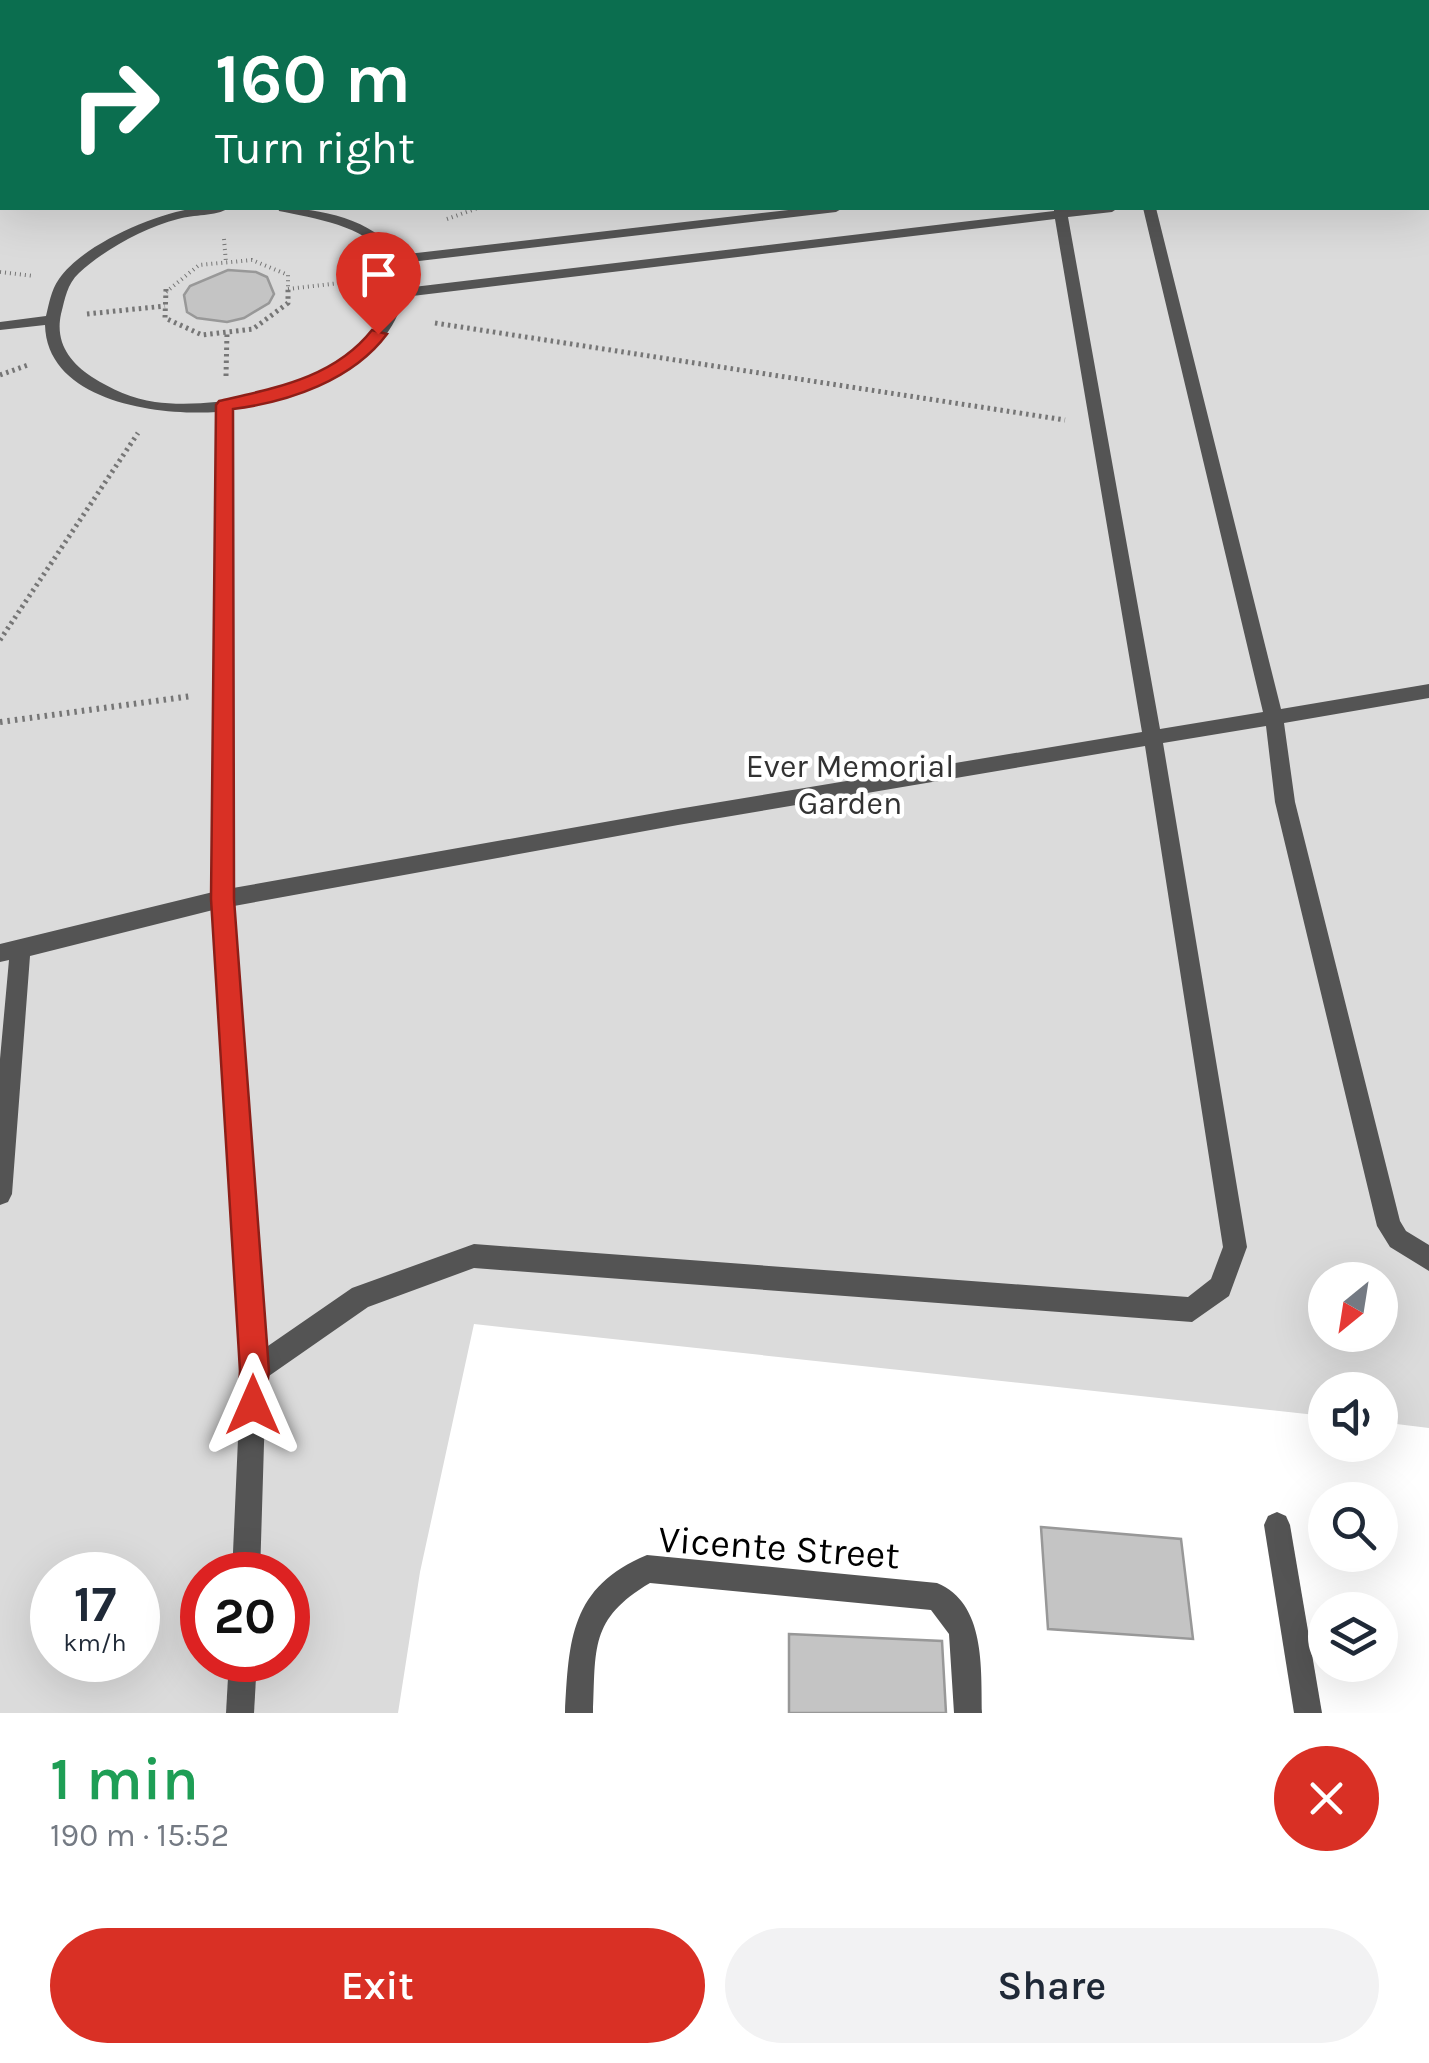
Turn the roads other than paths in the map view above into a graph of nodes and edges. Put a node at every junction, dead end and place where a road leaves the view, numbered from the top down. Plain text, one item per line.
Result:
1 (211, 210) edge
2 (301, 210) edge
3 (819, 210) edge
4 (1061, 210) edge
5 (1150, 210) edge
6 (392, 260) junction
7 (398, 285) junction
8 (51, 319) junction
9 (0, 326) edge
10 (225, 405) junction
11 (1429, 690) edge
12 (1274, 717) junction
13 (1153, 740) junction
14 (222, 899) junction
15 (10, 951) edge
16 (0, 1194) edge
17 (1429, 1258) edge
18 (254, 1371) junction
19 (1276, 1524) dead end
20 (247, 1552) edge
21 (241, 1682) edge
22 (240, 1713) edge
23 (579, 1713) edge
24 (968, 1713) edge
25 (1308, 1713) edge

1 - 8 street
2 - 6 street
3 - 6 street
4 - 7 street
4 - 13 street
5 - 12 street
6 - 7 street
7 - 10 street
8 - 9 street
8 - 10 street
10 - 14 street
11 - 12 street
12 - 13 street
12 - 17 street
13 - 14 street
13 - 18 street
14 - 15 street
14 - 18 street
15 - 16 street
18 - 20 street
19 - 25 street
21 - 22 street
23 - 24 street, Vicente Street

